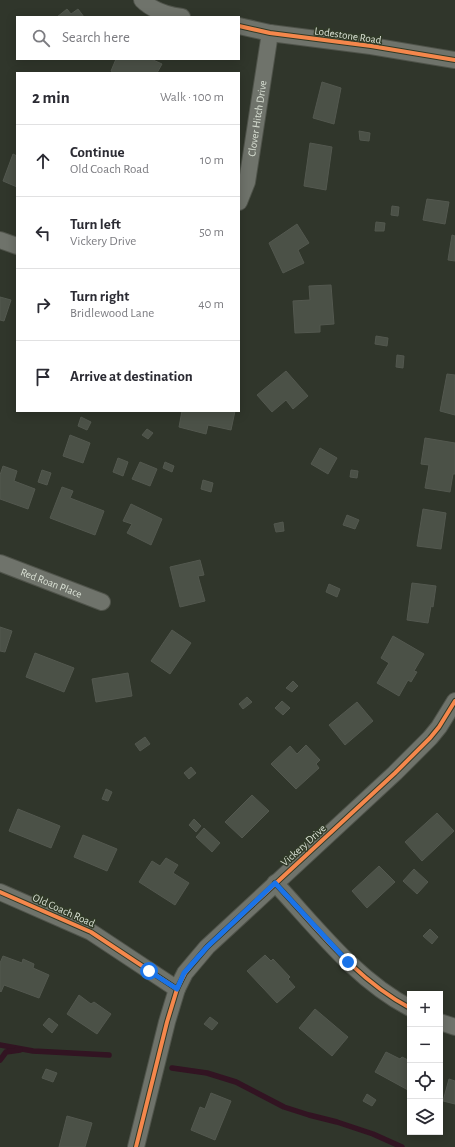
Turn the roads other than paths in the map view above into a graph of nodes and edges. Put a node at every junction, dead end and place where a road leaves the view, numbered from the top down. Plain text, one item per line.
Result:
1 (142, 0) edge
2 (177, 16) edge
3 (240, 26) edge
4 (270, 33) junction
5 (455, 60) edge
6 (240, 199) edge
7 (0, 240) edge
8 (16, 246) edge
9 (0, 563) edge
10 (102, 602) dead end
11 (455, 701) edge
12 (275, 883) junction
13 (0, 892) edge
14 (177, 989) junction
15 (407, 1006) edge
16 (443, 1023) edge
17 (455, 1027) edge
18 (136, 1147) edge

1 - 2 street
3 - 4 street, Lodestone Road
4 - 5 street, Lodestone Road
4 - 6 street, Clover Hitch Drive
7 - 8 street
9 - 10 street, Red Roan Place
11 - 12 street, Vickery Drive
12 - 14 street, Vickery Drive
12 - 15 street
13 - 14 street, Old Coach Road
14 - 18 street, Vickery Drive
16 - 17 street

